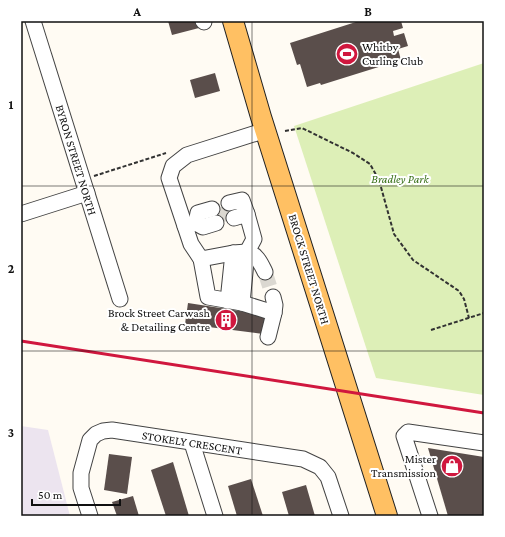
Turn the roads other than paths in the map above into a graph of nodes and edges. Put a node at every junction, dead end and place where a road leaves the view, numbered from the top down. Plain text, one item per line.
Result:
1 (33, 21) edge
2 (233, 21) edge
3 (266, 130) junction
4 (87, 193) junction
5 (237, 211) dead end
6 (21, 214) edge
7 (214, 216) tunnel mouth
8 (190, 224) junction
9 (240, 253) junction
10 (201, 259) junction
11 (265, 272) tunnel mouth
12 (273, 297) tunnel mouth
13 (120, 299) dead end
14 (235, 302) junction
15 (274, 313) junction
16 (268, 337) dead end
17 (192, 443) junction
18 (484, 443) edge
19 (90, 516) edge
20 (215, 516) edge
21 (341, 516) edge
22 (387, 516) edge
23 (430, 516) edge

1 - 4 street, BYRON STREET NORTH
2 - 3 main road, BROCK STREET NORTH
3 - 8 street
3 - 22 main road, BROCK STREET NORTH
4 - 6 street
4 - 13 street, BYRON STREET NORTH
5 - 9 street
7 - 8 street
8 - 10 street
9 - 10 street
9 - 11 street
9 - 14 street
10 - 14 street
12 - 15 street
14 - 15 street
15 - 16 street
17 - 19 street, STOKELY CRESCENT
17 - 20 street
17 - 21 street, STOKELY CRESCENT
18 - 23 street

